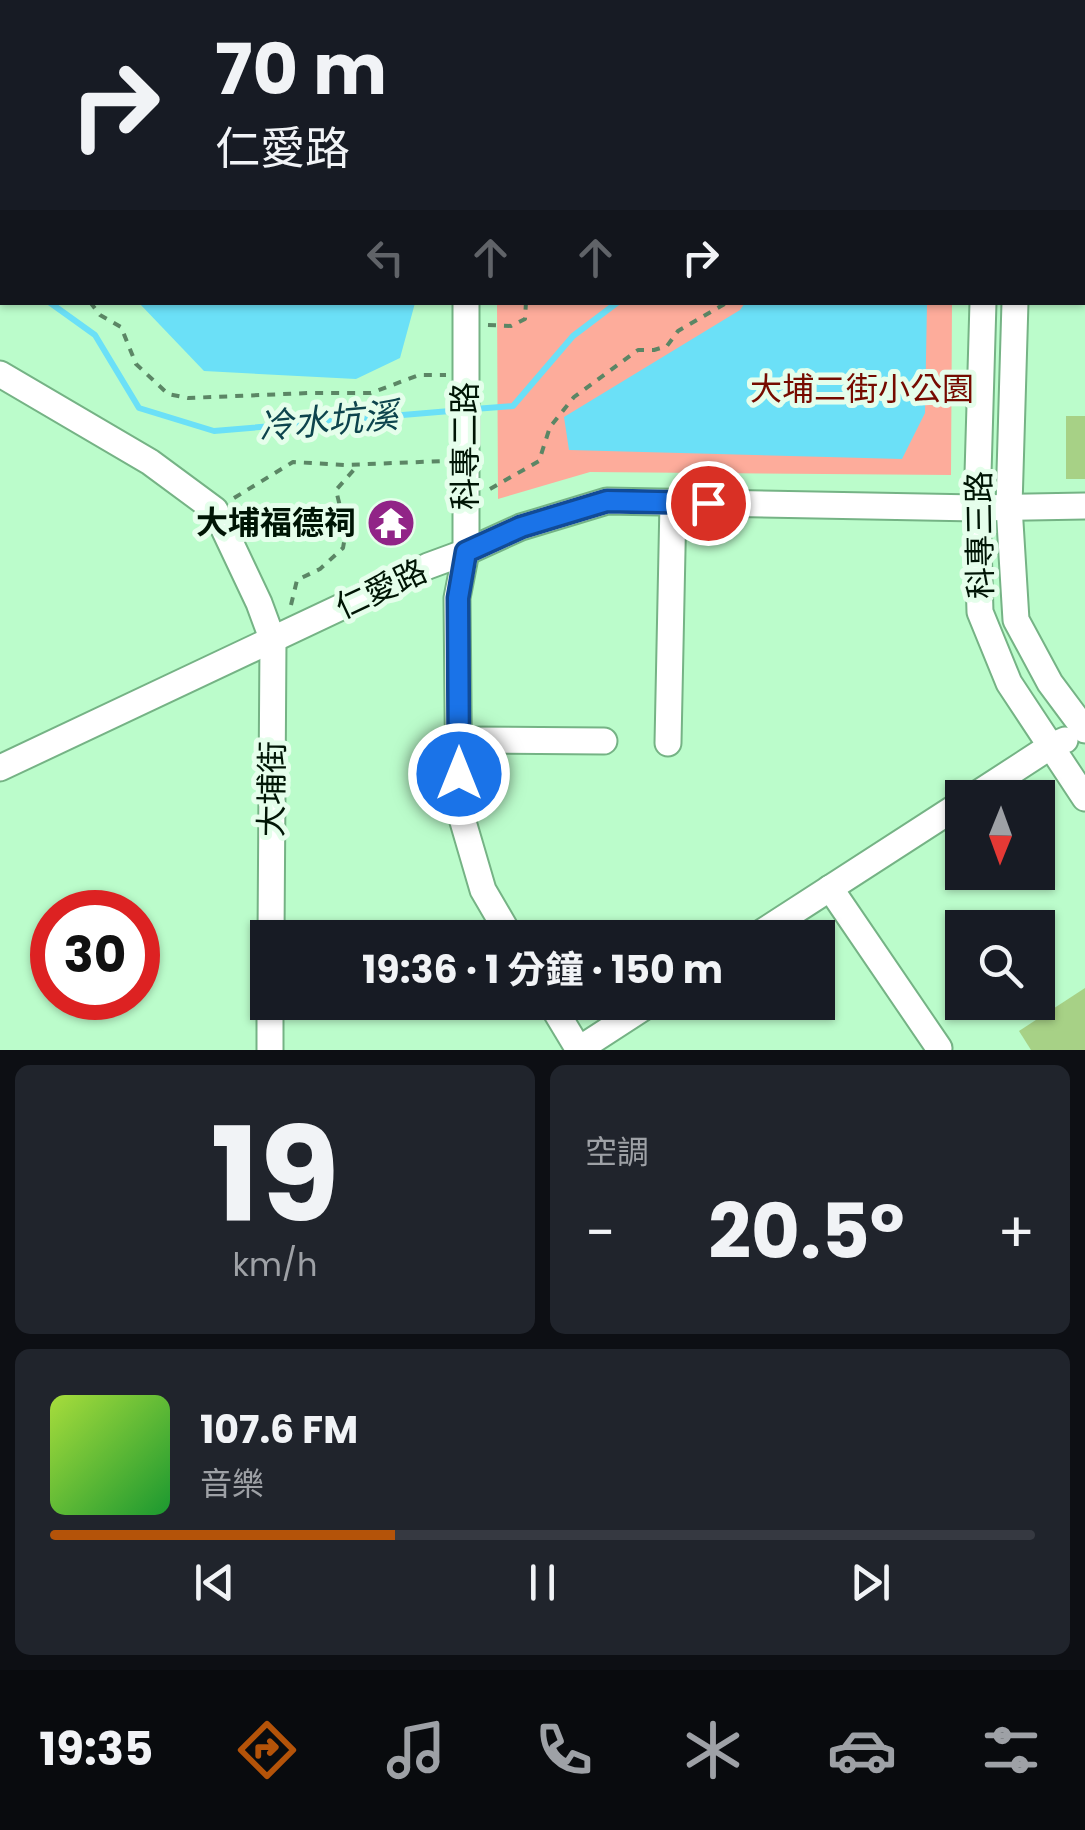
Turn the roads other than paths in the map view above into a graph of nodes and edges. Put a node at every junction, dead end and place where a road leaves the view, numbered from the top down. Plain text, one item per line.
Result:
1 (466, 305) edge
2 (983, 305) edge
3 (1015, 305) edge
4 (0, 374) edge
5 (673, 502) junction
6 (1009, 506) junction
7 (1085, 506) edge
8 (977, 508) junction
9 (466, 552) junction
10 (273, 640) junction
11 (1085, 730) edge
12 (459, 740) junction
13 (604, 741) dead end
14 (668, 744) dead end
15 (1051, 746) junction
16 (0, 768) edge
17 (999, 780) edge
18 (1085, 798) edge
19 (945, 814) edge
20 (830, 888) junction
21 (271, 920) edge
22 (500, 920) edge
23 (781, 920) edge
24 (270, 1020) edge
25 (560, 1020) edge
26 (624, 1020) edge
27 (939, 1048) edge
28 (270, 1050) edge
29 (578, 1050) edge

1 - 9 street, 科專二路
2 - 8 street, 科專三路
3 - 6 street, 科專三路
4 - 10 street
5 - 8 street, 仁愛路
5 - 9 street, 仁愛路
5 - 14 street
6 - 7 street, 仁愛路
6 - 8 street, 仁愛路
6 - 11 street, 科專三路
8 - 15 street, 科專三路
9 - 10 street, 仁愛路
9 - 12 street, 科專二路
10 - 16 street, 仁愛路
10 - 21 street, 大埔街
11 - 15 street
12 - 13 street
12 - 22 street, 科專二路
15 - 17 street
15 - 18 street, 科專三路
19 - 20 street
20 - 23 street
20 - 27 street
24 - 28 street
25 - 29 street
26 - 29 street

